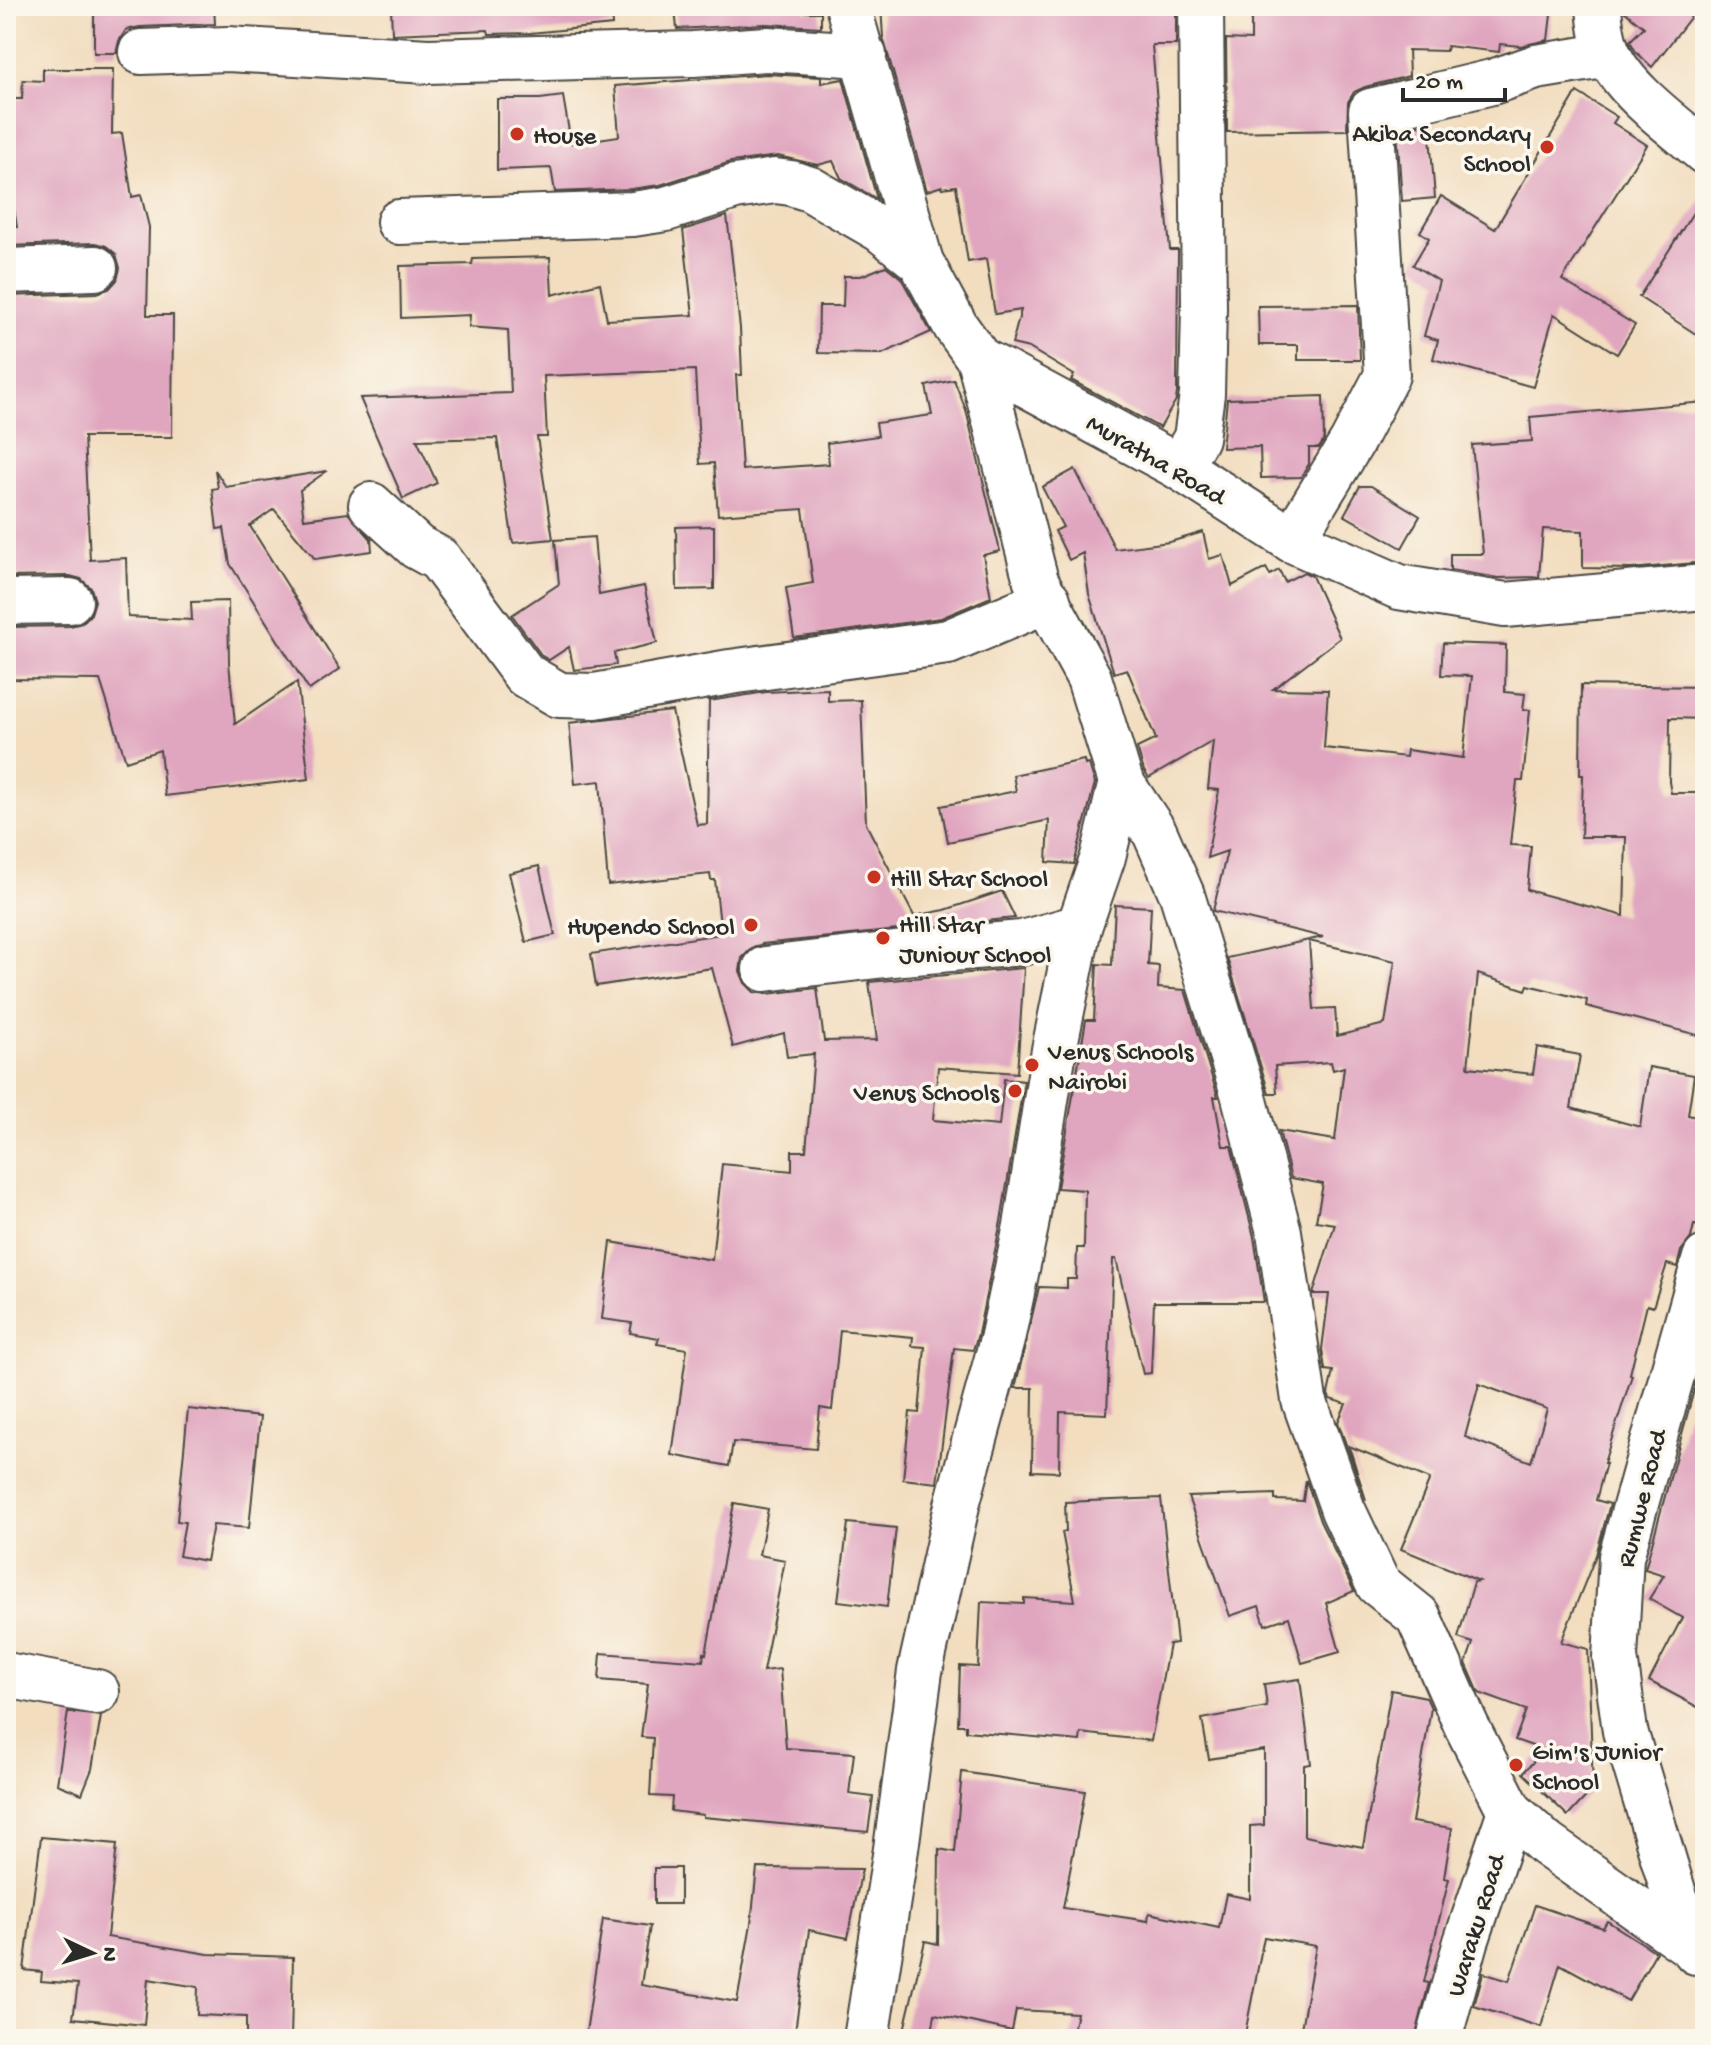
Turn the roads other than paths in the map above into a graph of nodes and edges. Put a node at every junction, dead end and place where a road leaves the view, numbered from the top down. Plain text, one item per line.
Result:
1 (848, 6) edge
2 (1201, 6) edge
3 (1599, 6) edge
4 (141, 52) dead end
5 (864, 55) junction
6 (1609, 55) junction
7 (1705, 152) edge
8 (399, 222) dead end
9 (921, 262) junction
10 (95, 268) dead end
11 (6, 271) edge
12 (979, 359) junction
13 (1179, 467) junction
14 (371, 505) dead end
15 (1292, 540) junction
16 (1705, 587) edge
17 (1048, 600) junction
18 (70, 601) dead end
19 (6, 602) edge
20 (1121, 782) junction
21 (1079, 927) junction
22 (765, 969) dead end
23 (1705, 1258) edge
24 (1692, 1349) edge
25 (6, 1675) edge
26 (97, 1692) dead end
27 (1510, 1811) junction
28 (1700, 1960) edge
29 (866, 2039) edge
30 (1439, 2039) edge

1 - 5 street, Muratha Road
2 - 13 street
3 - 6 street
4 - 5 street
5 - 9 street, Muratha Road
6 - 7 street
6 - 15 street
8 - 9 street
9 - 12 street, Muratha Road
10 - 11 street
12 - 13 street, Muratha Road
12 - 17 street
13 - 15 street, Muratha Road
14 - 17 street
15 - 16 street, Muratha Road
17 - 20 street
18 - 19 street
20 - 21 street
20 - 27 street
21 - 22 street
21 - 29 street
23 - 24 street, Rumwe Road
24 - 28 street, Rumwe Road
25 - 26 street
27 - 28 street
27 - 30 street, Waraku Road

